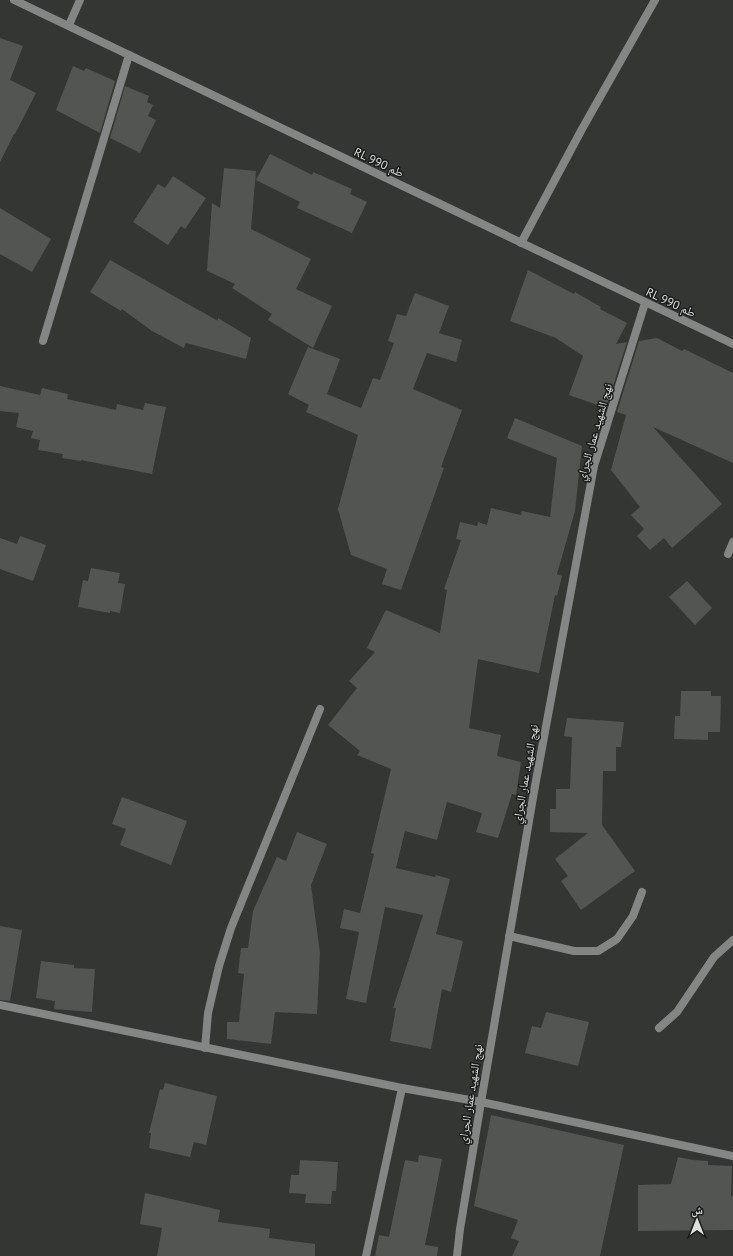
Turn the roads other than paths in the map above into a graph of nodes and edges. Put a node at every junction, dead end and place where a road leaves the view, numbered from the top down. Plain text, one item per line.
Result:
1 (14, 0) edge
2 (80, 0) edge
3 (655, 0) edge
4 (69, 26) junction
5 (129, 55) junction
6 (521, 243) junction
7 (645, 303) junction
8 (43, 341) dead end
9 (733, 344) edge
10 (733, 542) edge
11 (728, 554) dead end
12 (320, 709) dead end
13 (642, 892) dead end
14 (509, 936) junction
15 (733, 940) edge
16 (0, 1005) edge
17 (659, 1028) dead end
18 (205, 1048) junction
19 (402, 1088) junction
20 (481, 1102) junction
21 (733, 1156) edge
22 (366, 1256) edge
23 (457, 1256) edge

1 - 4 street, RL طم 990
2 - 4 street
3 - 6 street
4 - 5 street, RL طم 990
5 - 6 street, RL طم 990
5 - 8 street
6 - 7 street, RL طم 990
7 - 9 street, RL طم 990
7 - 14 street, نهج الشهيد عمار الجراي
10 - 11 street
12 - 18 street
13 - 14 street
14 - 20 street, نهج الشهيد عمار الجراي
15 - 17 street
16 - 18 street
18 - 19 street
19 - 20 street
19 - 22 street
20 - 21 street
20 - 23 street, نهج الشهيد عمار الجراي

